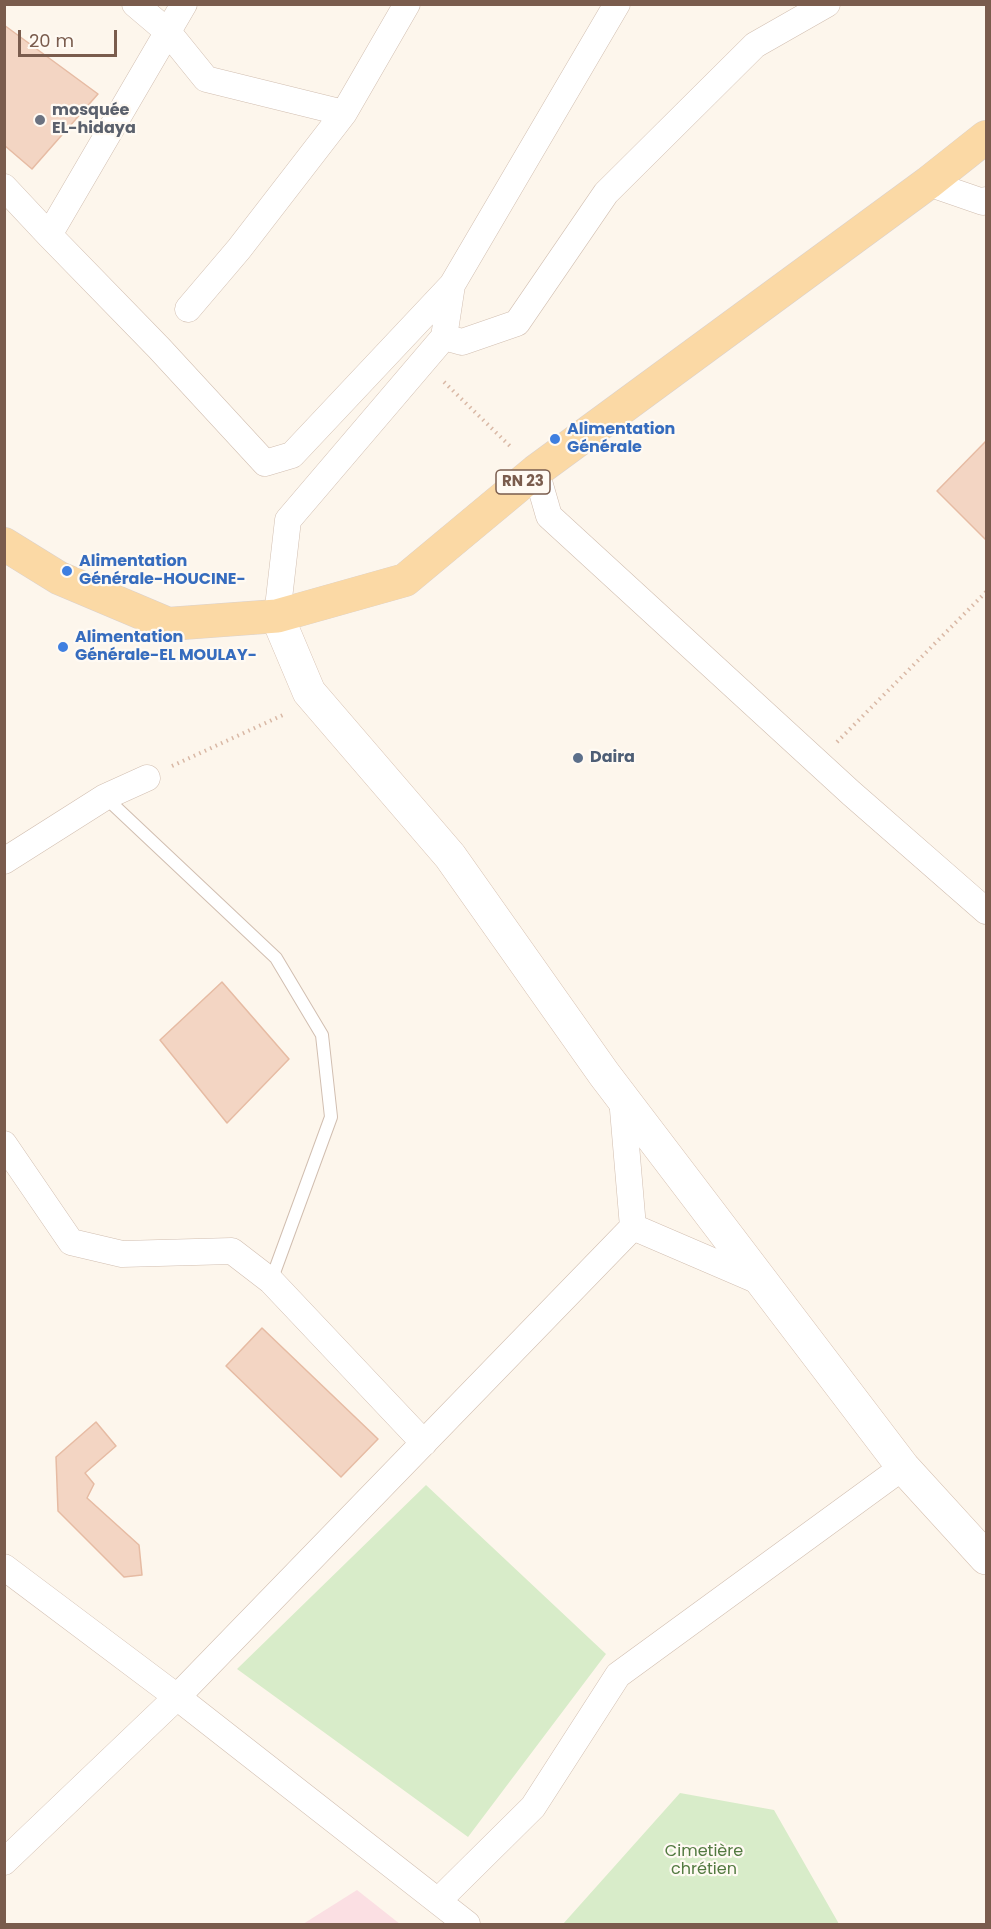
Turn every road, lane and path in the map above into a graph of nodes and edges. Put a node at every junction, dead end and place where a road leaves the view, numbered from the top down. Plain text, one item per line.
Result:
1 (135, 4) edge
2 (184, 4) edge
3 (407, 4) edge
4 (617, 4) edge
5 (826, 4) edge
6 (168, 32) junction
7 (344, 113) junction
8 (987, 137) edge
9 (928, 183) junction
10 (4, 187) edge
11 (987, 200) edge
12 (49, 235) junction
13 (452, 285) junction
14 (188, 309) dead end
15 (444, 337) junction
16 (441, 379) dead end
17 (536, 471) junction
18 (4, 544) edge
19 (987, 592) edge
20 (277, 616) junction
21 (315, 700) junction
22 (817, 762) junction
23 (147, 778) joint
24 (105, 797) junction
25 (4, 861) edge
26 (987, 911) edge
27 (622, 1098) junction
28 (4, 1144) edge
29 (633, 1227) junction
30 (271, 1281) junction
31 (761, 1282) junction
32 (424, 1443) junction
33 (903, 1467) junction
34 (987, 1558) edge
35 (4, 1567) edge
36 (177, 1697) junction
37 (4, 1862) edge
38 (438, 1901) junction
39 (467, 1924) edge

1 - 6 street
2 - 6 street
3 - 7 street
4 - 13 street
5 - 15 street
6 - 7 street
6 - 12 street
7 - 14 street
8 - 9 main road, RN 23
9 - 11 street
9 - 17 main road, RN 23
10 - 12 street
12 - 13 street
13 - 15 street
15 - 20 street
16 - 17 path
17 - 20 main road, RN 23
17 - 22 street
18 - 20 main road, RN 23
19 - 22 path
20 - 21 main road
21 - 23 path
21 - 27 main road
22 - 26 street
23 - 24 street
24 - 25 street
24 - 30 lane
27 - 29 street
27 - 31 main road
28 - 30 street
29 - 31 street
29 - 32 street
30 - 32 street
31 - 33 main road
32 - 36 street
33 - 34 main road
33 - 38 street
35 - 36 street
36 - 37 street
36 - 38 street
38 - 39 street

